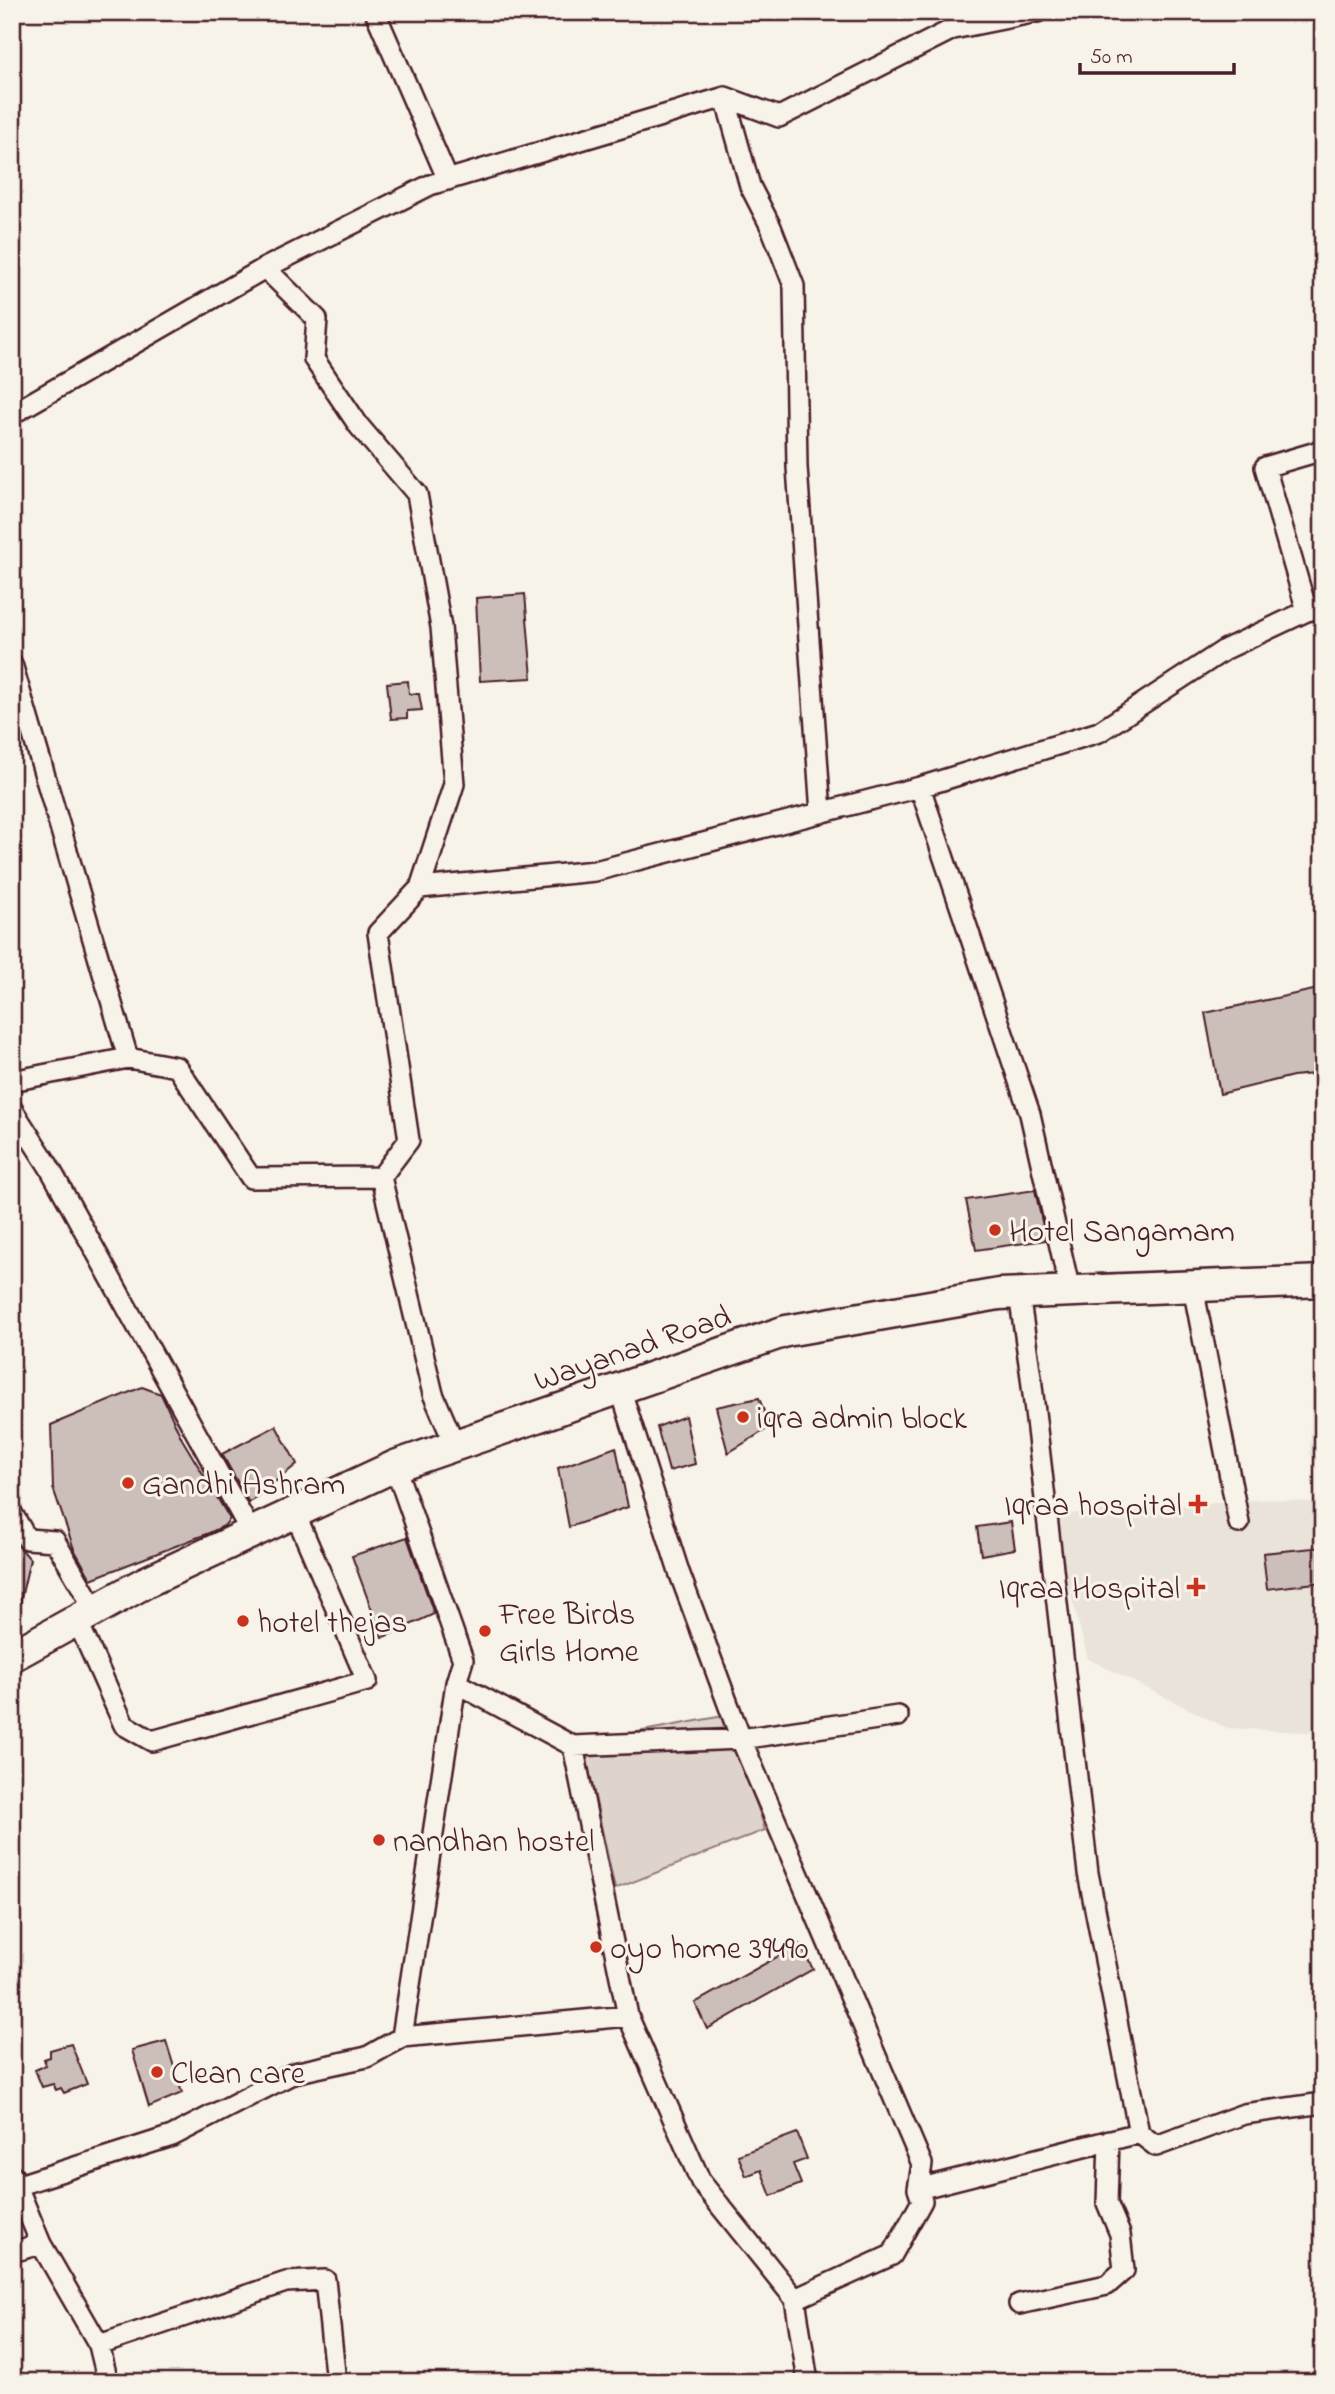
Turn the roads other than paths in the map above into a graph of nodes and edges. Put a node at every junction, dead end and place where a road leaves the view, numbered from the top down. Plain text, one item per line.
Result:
1 (375, 12) edge
2 (1037, 12) edge
3 (980, 18) edge
4 (725, 97) junction
5 (448, 180) junction
6 (265, 268) junction
7 (12, 414) edge
8 (1323, 450) edge
9 (1315, 609) edge
10 (12, 664) edge
11 (920, 787) junction
12 (821, 813) junction
13 (420, 888) junction
14 (128, 1058) junction
15 (12, 1081) edge
16 (12, 1109) edge
17 (381, 1177) junction
18 (1323, 1281) edge
19 (1193, 1287) junction
20 (1070, 1292) junction
21 (1018, 1294) junction
22 (620, 1388) junction
23 (455, 1445) junction
24 (395, 1466) junction
25 (12, 1513) edge
26 (295, 1513) junction
27 (1239, 1523) dead end
28 (252, 1534) junction
29 (86, 1615) junction
30 (12, 1656) edge
31 (456, 1683) junction
32 (898, 1716) dead end
33 (741, 1739) junction
34 (573, 1746) junction
35 (628, 2016) junction
36 (402, 2037) junction
37 (1323, 2103) edge
38 (1139, 2133) junction
39 (1109, 2140) junction
40 (14, 2181) edge
41 (918, 2189) junction
42 (41, 2244) junction
43 (12, 2252) edge
44 (795, 2299) junction
45 (1019, 2304) dead end
46 (99, 2345) junction
47 (108, 2382) edge
48 (336, 2382) edge
49 (808, 2382) edge

1 - 5 street
2 - 3 street
3 - 4 street
4 - 5 street
4 - 12 street
5 - 6 street
6 - 7 street
6 - 13 street
8 - 9 street
9 - 11 street
10 - 14 street
11 - 12 street
11 - 20 street
12 - 13 street
13 - 17 street
14 - 15 street
14 - 17 street
16 - 28 street
17 - 23 street
18 - 19 main road, Wayanad Road
19 - 20 main road, Wayanad Road
19 - 27 street
20 - 21 main road, Wayanad Road
21 - 22 main road, Wayanad Road
21 - 38 street
22 - 23 main road, Wayanad Road
22 - 33 street
23 - 24 main road, Wayanad Road
24 - 26 main road, Wayanad Road
24 - 31 street
25 - 29 street
26 - 28 main road, Wayanad Road
26 - 29 street
28 - 29 main road, Wayanad Road
29 - 30 main road, Wayanad Road
31 - 34 street
31 - 36 street
32 - 33 street
33 - 34 street
33 - 41 street
34 - 35 street
35 - 36 street
35 - 44 street
36 - 40 street
37 - 38 street
38 - 39 street
39 - 41 street
39 - 45 street
40 - 42 street
41 - 44 street
42 - 43 street
42 - 46 street
44 - 49 street
46 - 47 street
46 - 48 street

